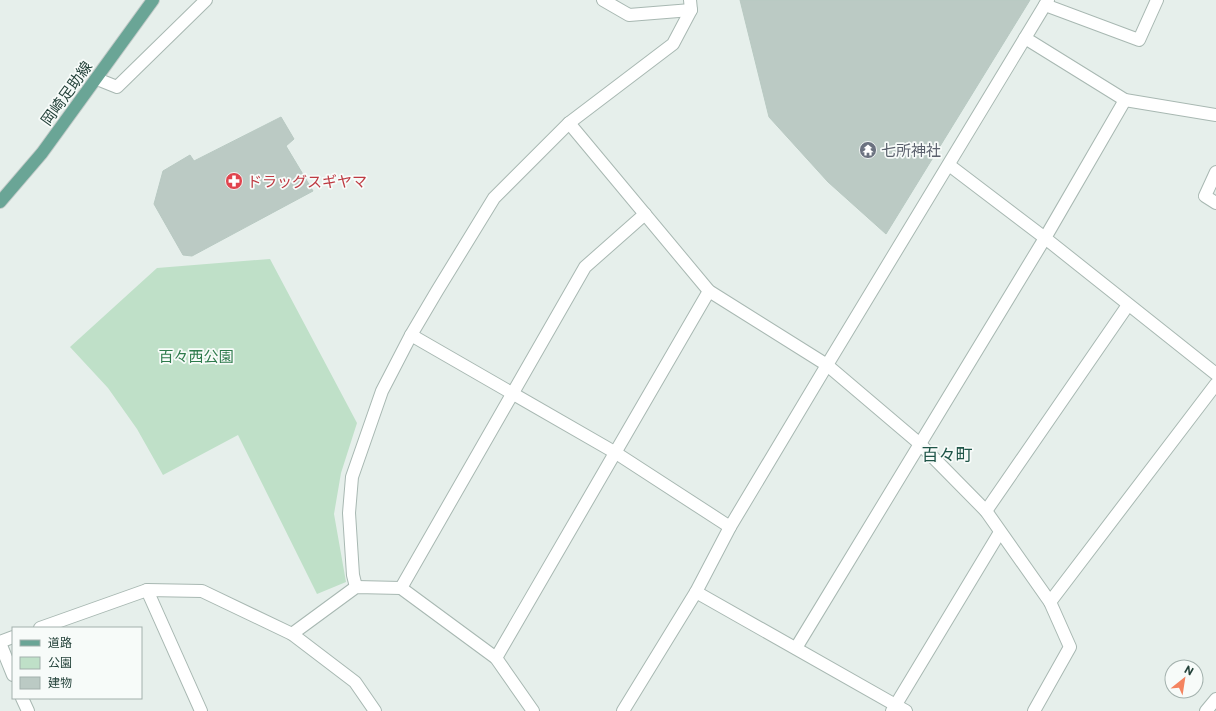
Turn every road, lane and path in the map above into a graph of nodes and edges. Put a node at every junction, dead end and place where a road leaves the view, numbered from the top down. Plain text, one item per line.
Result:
1 (153, 0) edge
2 (206, 0) edge
3 (603, 0) edge
4 (1157, 0) edge
5 (1047, 3) edge
6 (690, 5) edge
7 (1025, 38) junction
8 (97, 79) junction
9 (1126, 100) junction
10 (1216, 116) edge
11 (569, 123) junction
12 (949, 165) junction
13 (1216, 172) edge
14 (0, 202) edge
15 (1216, 204) edge
16 (645, 214) junction
17 (1045, 238) junction
18 (709, 291) junction
19 (1128, 305) junction
20 (411, 334) junction
21 (827, 365) junction
22 (1216, 374) edge
23 (1216, 384) edge
24 (512, 393) junction
25 (920, 444) junction
26 (616, 453) junction
27 (986, 511) junction
28 (730, 528) junction
29 (1000, 532) junction
30 (356, 587) junction
31 (401, 588) junction
32 (147, 590) junction
33 (696, 592) junction
34 (1050, 602) junction
35 (43, 627) edge
36 (292, 634) junction
37 (12, 637) edge
38 (0, 643) edge
39 (796, 648) junction
40 (496, 658) junction
41 (12, 673) edge
42 (22, 699) edge
43 (1216, 699) edge
44 (898, 709) edge
45 (28, 711) edge
46 (201, 711) edge
47 (375, 711) edge
48 (533, 711) edge
49 (623, 711) edge
50 (1034, 711) edge
51 (1206, 711) edge

1 - 8 main road, 岡崎足助線
2 - 8 street
3 - 6 street
4 - 5 street
5 - 7 street
6 - 11 street
7 - 9 street
7 - 12 street
8 - 14 main road, 岡崎足助線
9 - 10 street
9 - 17 street
11 - 16 street
11 - 20 street
12 - 17 street
12 - 21 street
13 - 15 street
16 - 18 street
16 - 24 street
17 - 19 street
17 - 25 street
18 - 21 street
18 - 26 street
19 - 22 street
19 - 27 street
20 - 24 street
20 - 30 street
21 - 25 street
21 - 28 street
23 - 34 street
24 - 26 street
24 - 31 street
25 - 27 street
25 - 39 street
26 - 28 street
26 - 40 street
27 - 29 street
28 - 33 street
29 - 34 street
29 - 44 street
30 - 31 street
30 - 36 street
31 - 40 street
32 - 35 street
32 - 36 street
32 - 46 street
33 - 39 street
33 - 49 street
34 - 50 street
36 - 47 street
37 - 38 street
38 - 41 street
39 - 44 street
40 - 48 street
42 - 45 street
43 - 51 street

